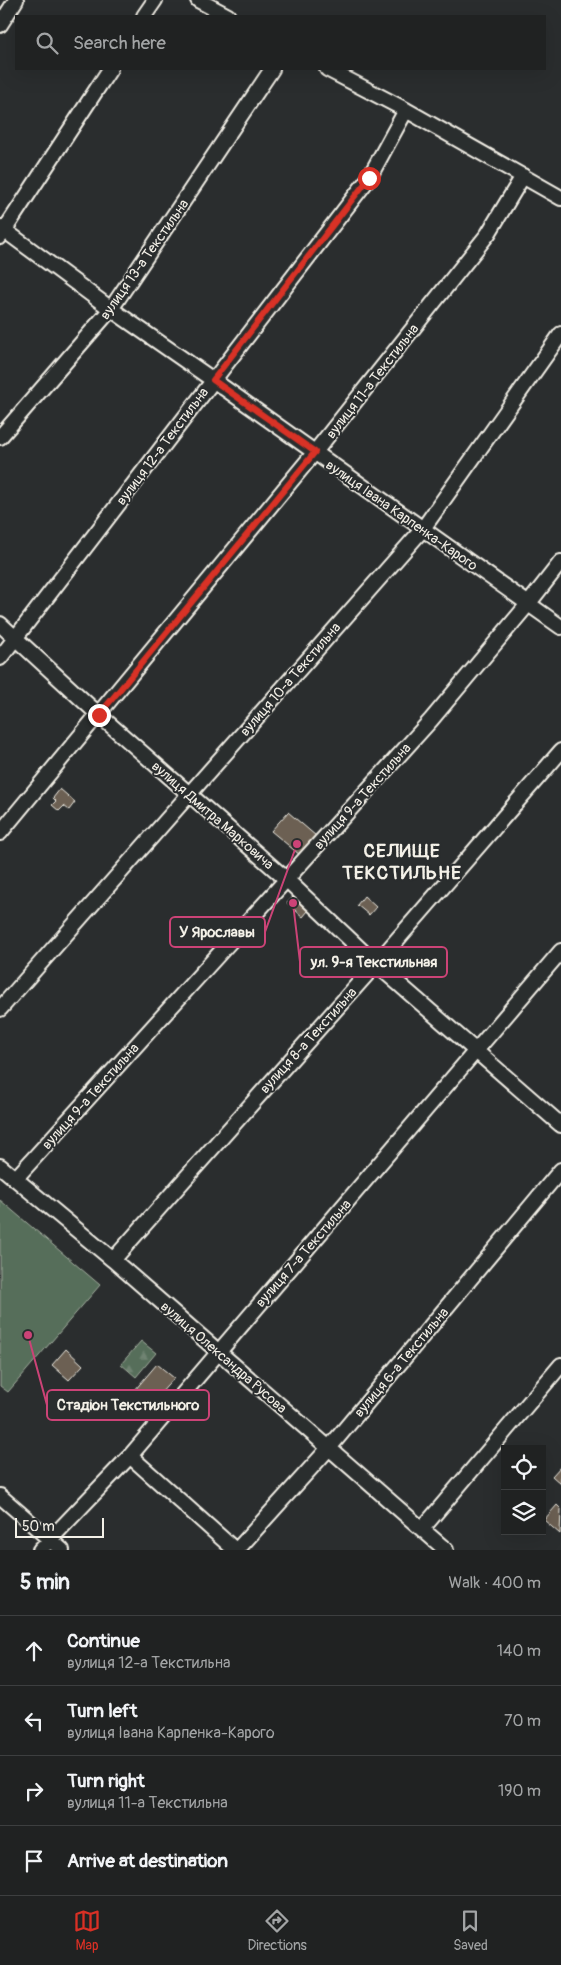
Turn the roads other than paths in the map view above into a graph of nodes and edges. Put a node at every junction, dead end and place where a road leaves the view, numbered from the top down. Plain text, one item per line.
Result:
1 (16, 0) edge
2 (155, 0) edge
3 (198, 0) edge
4 (145, 15) edge
5 (226, 15) edge
6 (0, 25) edge
7 (109, 70) edge
8 (271, 70) edge
9 (329, 70) edge
10 (406, 110) junction
11 (524, 176) junction
12 (561, 198) edge
13 (2, 232) edge
14 (112, 309) junction
15 (561, 334) edge
16 (213, 380) junction
17 (0, 437) edge
18 (315, 452) junction
19 (422, 530) junction
20 (561, 562) edge
21 (529, 604) junction
22 (0, 624) edge
23 (561, 627) edge
24 (15, 638) junction
25 (0, 658) edge
26 (99, 715) junction
27 (561, 751) edge
28 (189, 794) junction
29 (0, 833) edge
30 (286, 879) junction
31 (561, 951) edge
32 (376, 964) junction
33 (0, 1009) edge
34 (477, 1050) junction
35 (561, 1125) edge
36 (0, 1166) edge
37 (561, 1170) edge
38 (15, 1179) junction
39 (112, 1260) junction
40 (218, 1353) junction
41 (561, 1365) edge
42 (329, 1448) junction
43 (130, 1456) junction
44 (0, 1496) edge
45 (422, 1530) junction
46 (50, 1539) junction
47 (40, 1550) edge
48 (62, 1550) edge
49 (236, 1550) edge
50 (446, 1550) edge

1 - 6 street
2 - 4 street
3 - 5 street
7 - 13 street
8 - 14 street, вулиця 13-а Текстильна
9 - 10 street
10 - 11 street
10 - 16 street, вулиця 12-а Текстильна
11 - 12 street
11 - 18 street, вулиця 11-а Текстильна
13 - 14 street, вулиця Івана Карпенка-Карого
14 - 16 street, вулиця Івана Карпенка-Карого
14 - 17 street, вулиця 13-а Текстильна
15 - 19 street, вулиця 10-а Текстильна
16 - 18 street, вулиця Івана Карпенка-Карого
16 - 24 street, вулиця 12-а Текстильна
18 - 19 street, вулиця Івана Карпенка-Карого
18 - 26 street, вулиця 11-а Текстильна
19 - 21 street, вулиця Івана Карпенка-Карого
19 - 28 street, вулиця 10-а Текстильна
20 - 21 street, вулиця 9-а Текстильна
21 - 23 street, вулиця Івана Карпенка-Карого
21 - 30 street, вулиця 9-а Текстильна
22 - 24 street, вулиця Дмитра Марковича
24 - 25 street, вулиця 12-а Текстильна
24 - 26 street, вулиця Дмитра Марковича
26 - 28 street, вулиця Дмитра Марковича
26 - 29 street, вулиця 11-а Текстильна
27 - 32 street, вулиця 8-а Текстильна
28 - 30 street, вулиця Дмитра Марковича
28 - 33 street, вулиця 10-а Текстильна
30 - 32 street, вулиця Дмитра Марковича
30 - 38 street, вулиця 9-а Текстильна
31 - 34 street, вулиця 7-а Текстильна
32 - 34 street, вулиця Дмитра Марковича
32 - 39 street, вулиця 8-а Текстильна
34 - 35 street, вулиця Дмитра Марковича
34 - 40 street, вулиця 7-а Текстильна
36 - 38 street, вулиця Олександра Русова
37 - 42 street, вулиця 6-а Текстильна
38 - 39 street, вулиця Олександра Русова
39 - 40 street, вулиця Олександра Русова
40 - 42 street, вулиця Олександра Русова
40 - 43 street, вулиця 7-а Текстильна
41 - 45 street
42 - 45 street, вулиця Олександра Русова
42 - 49 street, вулиця 6-а Текстильна
43 - 46 street, вулиця 7-а Текстильна
43 - 49 street
44 - 46 street
45 - 50 street, вулиця Олександра Русова
46 - 47 street, вулиця 7-а Текстильна
46 - 48 street

